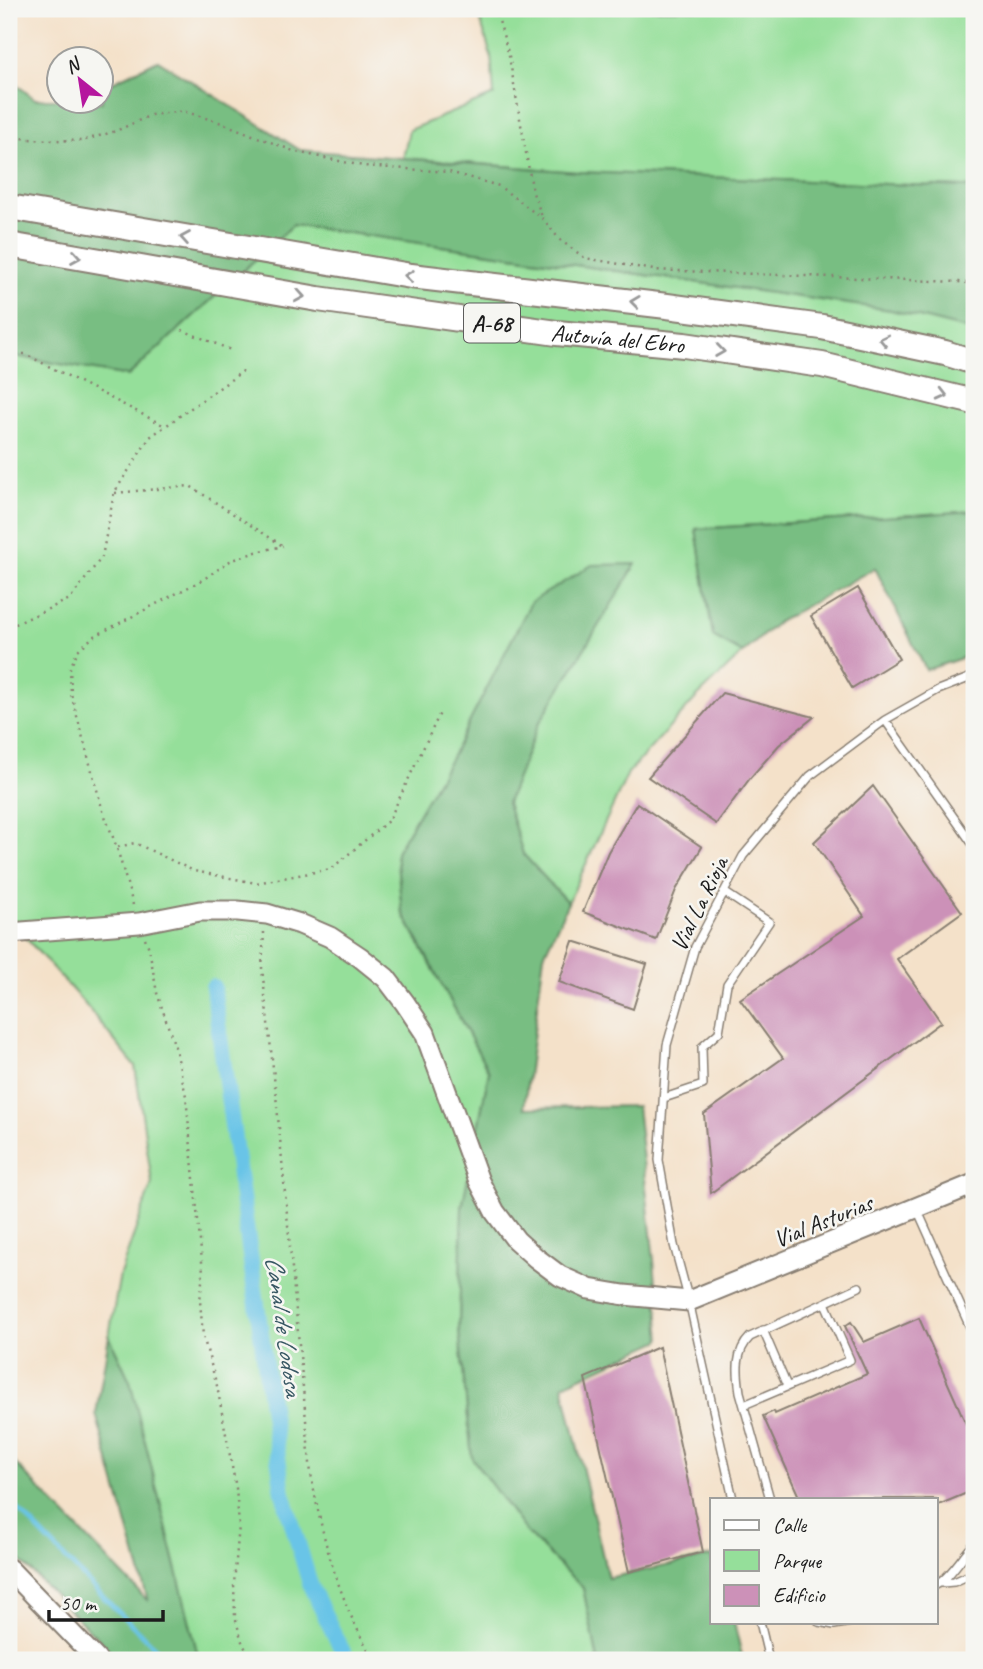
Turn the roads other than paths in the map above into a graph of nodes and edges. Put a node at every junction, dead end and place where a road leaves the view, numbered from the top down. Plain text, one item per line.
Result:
1 (9, 207) edge
2 (9, 245) edge
3 (974, 362) edge
4 (974, 402) edge
5 (974, 676) edge
6 (885, 720) junction
7 (974, 846) edge
8 (724, 892) junction
9 (9, 933) edge
10 (664, 1098) junction
11 (974, 1184) edge
12 (917, 1209) junction
13 (859, 1287) dead end
14 (689, 1301) junction
15 (825, 1303) junction
16 (972, 1324) edge
17 (763, 1330) junction
18 (974, 1336) edge
19 (787, 1387) junction
20 (744, 1405) junction
21 (733, 1498) edge
22 (770, 1498) edge
23 (974, 1544) edge
24 (9, 1569) edge
25 (974, 1573) edge
26 (938, 1584) edge
27 (760, 1624) edge
28 (97, 1660) edge
29 (769, 1660) edge

3 -> 1 highway, Autovía del Ebro / A-68
2 -> 4 highway, Autovía del Ebro / A-68
5 - 6 lane, Vial La Rioja
6 - 7 lane
6 - 8 lane, Vial La Rioja
8 - 10 lane, Vial La Rioja
8 - 10 lane
9 - 14 street
10 - 14 lane, Vial La Rioja
11 - 12 street, Vial Asturias
12 - 14 street, Vial Asturias
12 - 16 lane
13 - 15 lane
14 - 21 lane, Vial La Rioja
15 - 17 lane
15 - 19 lane
16 - 18 lane
17 - 19 lane
17 - 20 lane
19 - 20 lane
20 - 22 lane
23 - 26 lane
24 - 28 street
25 - 26 lane
27 - 29 lane

